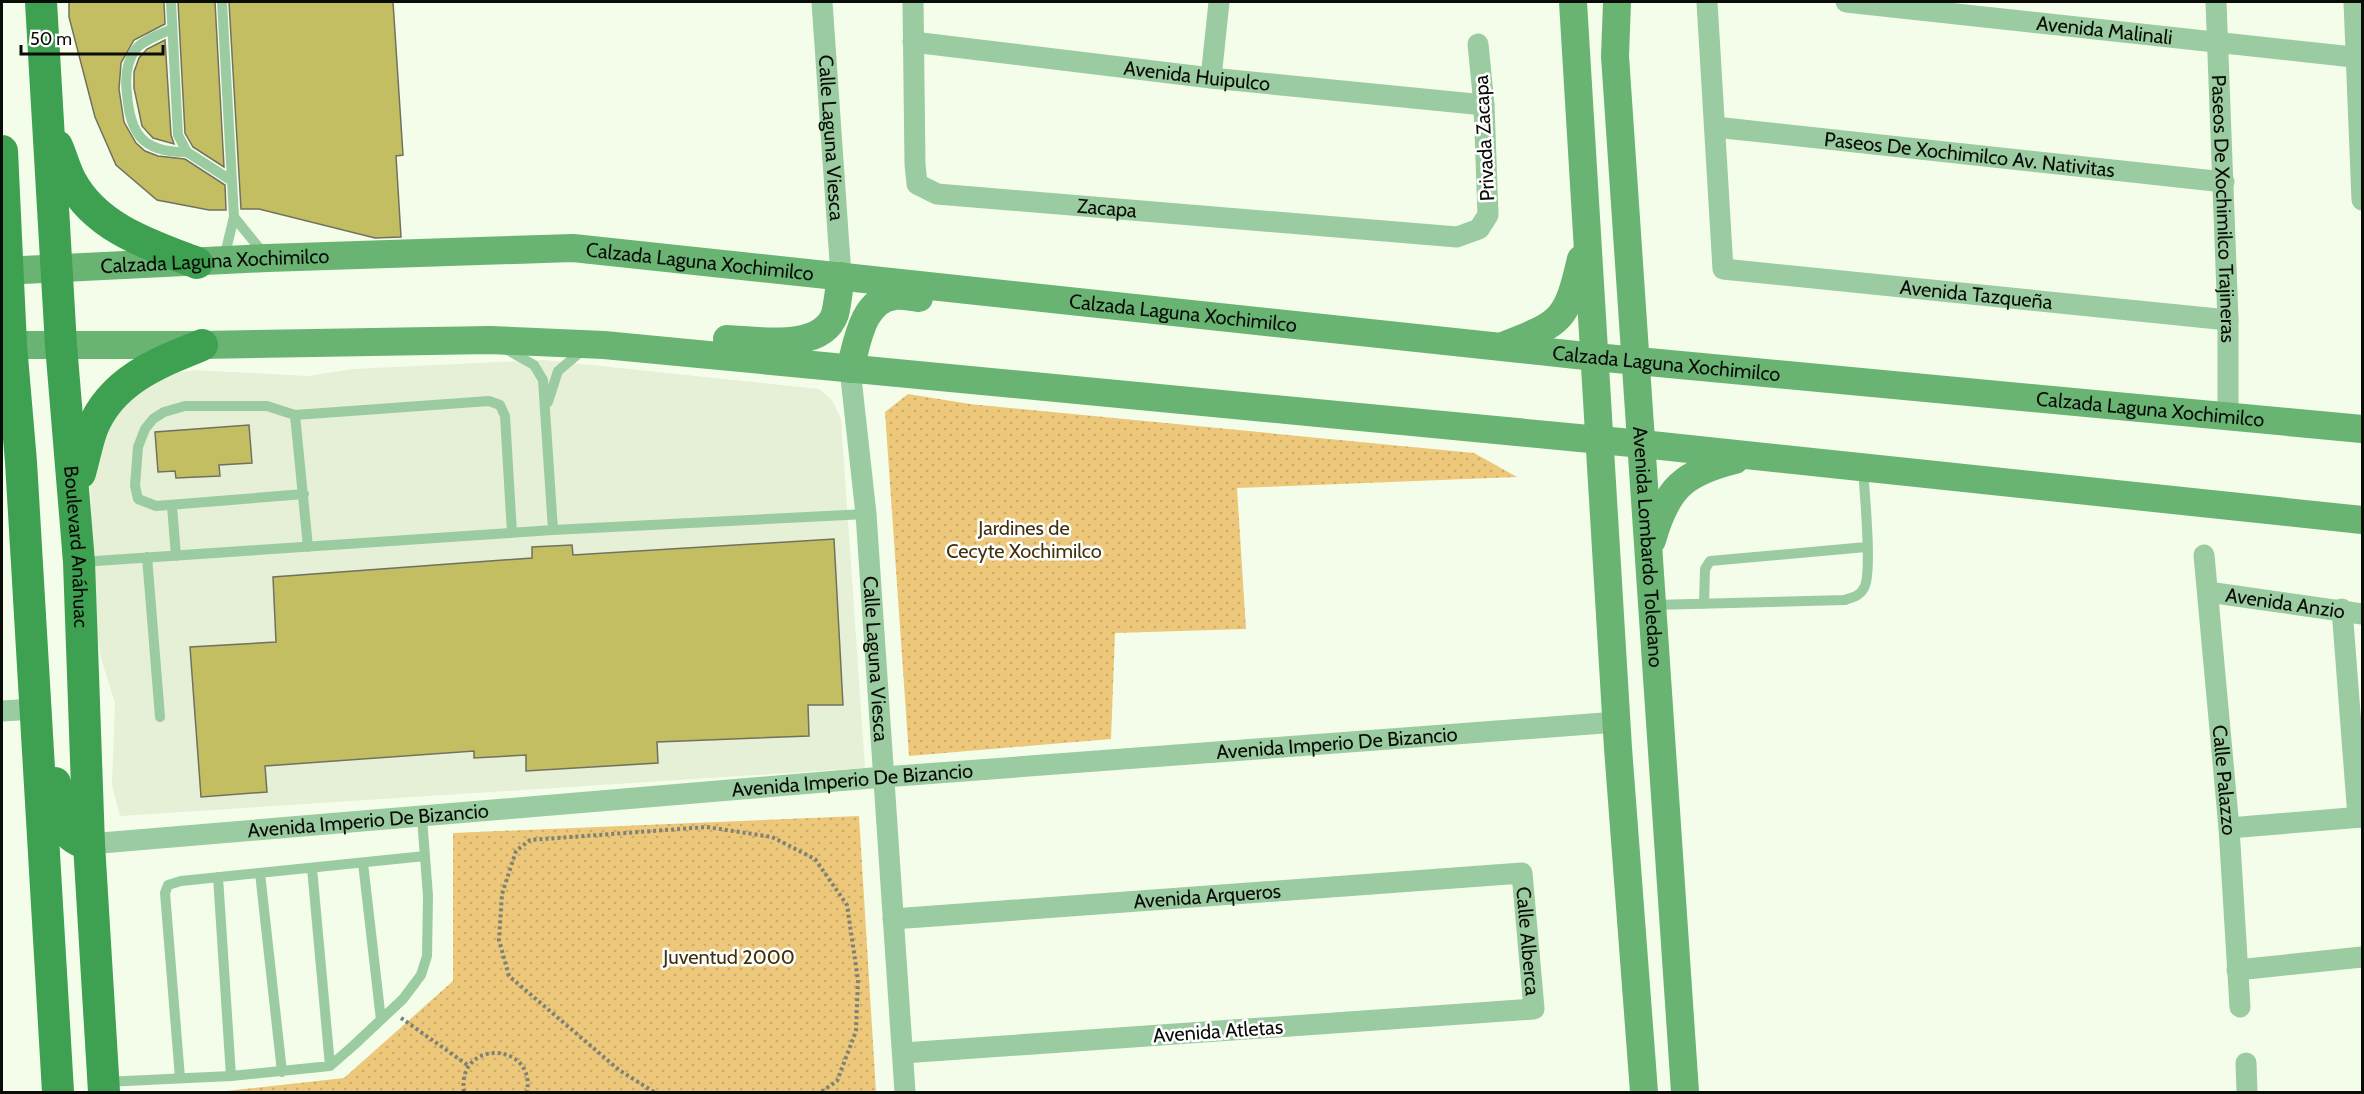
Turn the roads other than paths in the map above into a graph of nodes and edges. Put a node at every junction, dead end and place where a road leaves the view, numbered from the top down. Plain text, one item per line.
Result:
1 (41, 2) edge
2 (171, 2) edge
3 (222, 2) edge
4 (822, 2) edge
5 (913, 2) edge
6 (1219, 2) edge
7 (1573, 2) edge
8 (1617, 2) edge
9 (1707, 2) edge
10 (1846, 2) edge
11 (2216, 2) edge
12 (2354, 2) edge
13 (172, 29) junction
14 (913, 42) junction
15 (1478, 44) dead end
16 (2219, 44) junction
17 (2360, 58) edge
18 (1211, 78) junction
19 (1484, 105) junction
20 (47, 119) junction
21 (1715, 127) junction
22 (2, 151) edge
23 (187, 152) junction
24 (232, 181) junction
25 (2224, 182) junction
26 (2362, 200) edge
27 (234, 216) junction
28 (1479, 229) joint
29 (1587, 231) junction
30 (267, 258) junction
31 (210, 262) junction
32 (56, 270) junction
33 (5, 271) edge
34 (841, 276) junction
35 (1159, 311) junction
36 (2228, 320) junction
37 (490, 340) junction
38 (548, 341) junction
39 (6, 345) edge
40 (61, 345) junction
41 (202, 345) junction
42 (604, 345) junction
43 (1499, 347) junction
44 (1595, 357) junction
45 (1636, 360) junction
46 (850, 369) junction
47 (547, 405) junction
48 (296, 415) junction
49 (2228, 416) junction
50 (2362, 429) edge
51 (2, 431) edge
52 (1599, 441) junction
53 (1642, 444) junction
54 (1751, 456) junction
55 (21, 462) junction
56 (1863, 467) junction
57 (74, 492) junction
58 (304, 494) junction
59 (172, 506) junction
60 (866, 514) junction
61 (2362, 520) edge
62 (554, 530) junction
63 (512, 533) junction
64 (308, 547) junction
65 (1866, 548) junction
66 (1649, 551) junction
67 (2204, 555) dead end
68 (176, 556) junction
69 (147, 557) junction
70 (80, 562) junction
71 (2208, 592) junction
72 (1704, 604) junction
73 (1653, 605) junction
74 (2352, 611) edge
75 (35, 709) junction
76 (2, 711) edge
77 (160, 717) dead end
78 (1617, 722) junction
79 (884, 777) junction
80 (2360, 817) edge
81 (422, 818) junction
82 (2229, 828) junction
83 (89, 844) junction
84 (425, 856) junction
85 (363, 863) junction
86 (312, 868) junction
87 (260, 873) junction
88 (1521, 873) joint
89 (218, 877) junction
90 (893, 920) junction
91 (2362, 957) edge
92 (2237, 970) junction
93 (2240, 1007) dead end
94 (1534, 1009) joint
95 (381, 1020) junction
96 (903, 1053) junction
97 (2246, 1063) dead end
98 (330, 1066) junction
99 (282, 1072) junction
100 (231, 1076) junction
101 (180, 1078) junction
102 (104, 1087) edge
103 (58, 1092) edge
104 (905, 1092) edge
105 (1644, 1092) edge
106 (1684, 1092) edge
107 (2247, 1092) edge

1 - 20 main road, Boulevard Anáhuac
2 - 13 lane
3 - 24 lane
4 - 34 street, Calle Laguna Viesca
5 - 14 street, Zacapa
6 - 18 street
7 - 29 main road, Avenida Lombardo Toledano
8 - 45 main road, Avenida Lombardo Toledano
9 - 21 street
10 - 16 street, Avenida Malinali
11 - 16 street, Paseos De Xochimilco Trajineras
12 - 17 street
13 - 23 lane
13 - 23 lane
14 - 18 street, Avenida Huipulco
14 - 28 street, Zacapa
15 - 19 street, Privada Zacapa
16 - 17 street, Avenida Malinali
16 - 25 street, Paseos De Xochimilco Trajineras
17 - 26 street
18 - 19 street, Avenida Huipulco
19 - 28 street, Privada Zacapa
20 - 31 main road
20 - 32 main road, Boulevard Anáhuac
21 - 25 street, Paseos De Xochimilco Av. Nativitas
21 - 36 street, Avenida Tazqueña
22 - 33 main road
23 - 24 lane
24 - 27 lane
25 - 36 street, Paseos De Xochimilco Trajineras
27 - 30 lane
27 - 31 lane
29 - 43 main road
29 - 44 main road, Avenida Lombardo Toledano
30 - 31 main road, Calzada Laguna Xochimilco
30 - 34 main road, Calzada Laguna Xochimilco
31 - 32 main road, Calzada Laguna Xochimilco
32 - 33 main road, Calzada Laguna Xochimilco
32 - 40 main road, Boulevard Anáhuac
33 - 39 main road
34 - 35 main road, Calzada Laguna Xochimilco
34 - 38 main road
35 - 43 main road, Calzada Laguna Xochimilco
35 - 46 main road
36 - 49 street, Paseos De Xochimilco Trajineras
37 - 38 main road
37 - 41 main road
37 - 47 lane
38 - 42 main road
39 - 40 main road
39 - 55 main road
40 - 41 main road
40 - 57 main road, Boulevard Anáhuac
41 - 57 main road
42 - 46 main road
42 - 47 lane
43 - 44 main road, Calzada Laguna Xochimilco
44 - 45 main road, Calzada Laguna Xochimilco
44 - 52 main road, Avenida Lombardo Toledano
45 - 49 main road, Calzada Laguna Xochimilco
45 - 53 main road, Avenida Lombardo Toledano
46 - 52 main road
46 - 60 street, Calle Laguna Viesca
47 - 62 lane
48 - 58 lane
48 - 59 lane
48 - 63 lane
49 - 50 main road, Calzada Laguna Xochimilco
51 - 55 main road
52 - 53 main road
52 - 78 main road, Avenida Lombardo Toledano
53 - 54 main road
53 - 66 main road, Avenida Lombardo Toledano
54 - 56 main road
54 - 66 main road
55 - 75 main road
56 - 61 main road
56 - 65 lane
57 - 70 main road, Boulevard Anáhuac
58 - 59 lane
58 - 64 lane
59 - 68 lane
60 - 62 lane
60 - 79 street, Calle Laguna Viesca
62 - 63 lane
63 - 64 lane
64 - 68 lane
65 - 72 lane
65 - 72 lane
66 - 73 main road, Avenida Lombardo Toledano
67 - 71 street, Calle Palazzo
68 - 69 lane
69 - 70 lane
69 - 77 lane
70 - 83 main road, Boulevard Anáhuac
71 - 74 street, Avenida Anzio
71 - 82 street, Calle Palazzo
72 - 73 lane
73 - 106 main road, Avenida Lombardo Toledano
74 - 80 street
75 - 76 street
75 - 83 main road
75 - 103 main road
78 - 79 street, Avenida Imperio De Bizancio
78 - 105 main road, Avenida Lombardo Toledano
79 - 81 street, Avenida Imperio De Bizancio
79 - 90 street, Calle Laguna Viesca
80 - 82 street
81 - 83 street, Avenida Imperio De Bizancio
81 - 84 lane
82 - 92 street, Calle Palazzo
83 - 102 main road, Boulevard Anáhuac
84 - 85 lane
84 - 95 lane
85 - 86 lane
85 - 95 lane
86 - 87 lane
86 - 98 lane
87 - 89 lane
87 - 99 lane
88 - 90 street, Avenida Arqueros
88 - 94 street, Calle Alberca
89 - 100 lane
89 - 101 lane
90 - 96 street, Calle Laguna Viesca
91 - 92 street
92 - 93 street, Calle Palazzo
94 - 96 street, Avenida Atletas
95 - 98 lane
96 - 104 street, Calle Laguna Viesca
97 - 107 street
98 - 99 lane
99 - 100 lane
100 - 101 lane
101 - 102 lane

